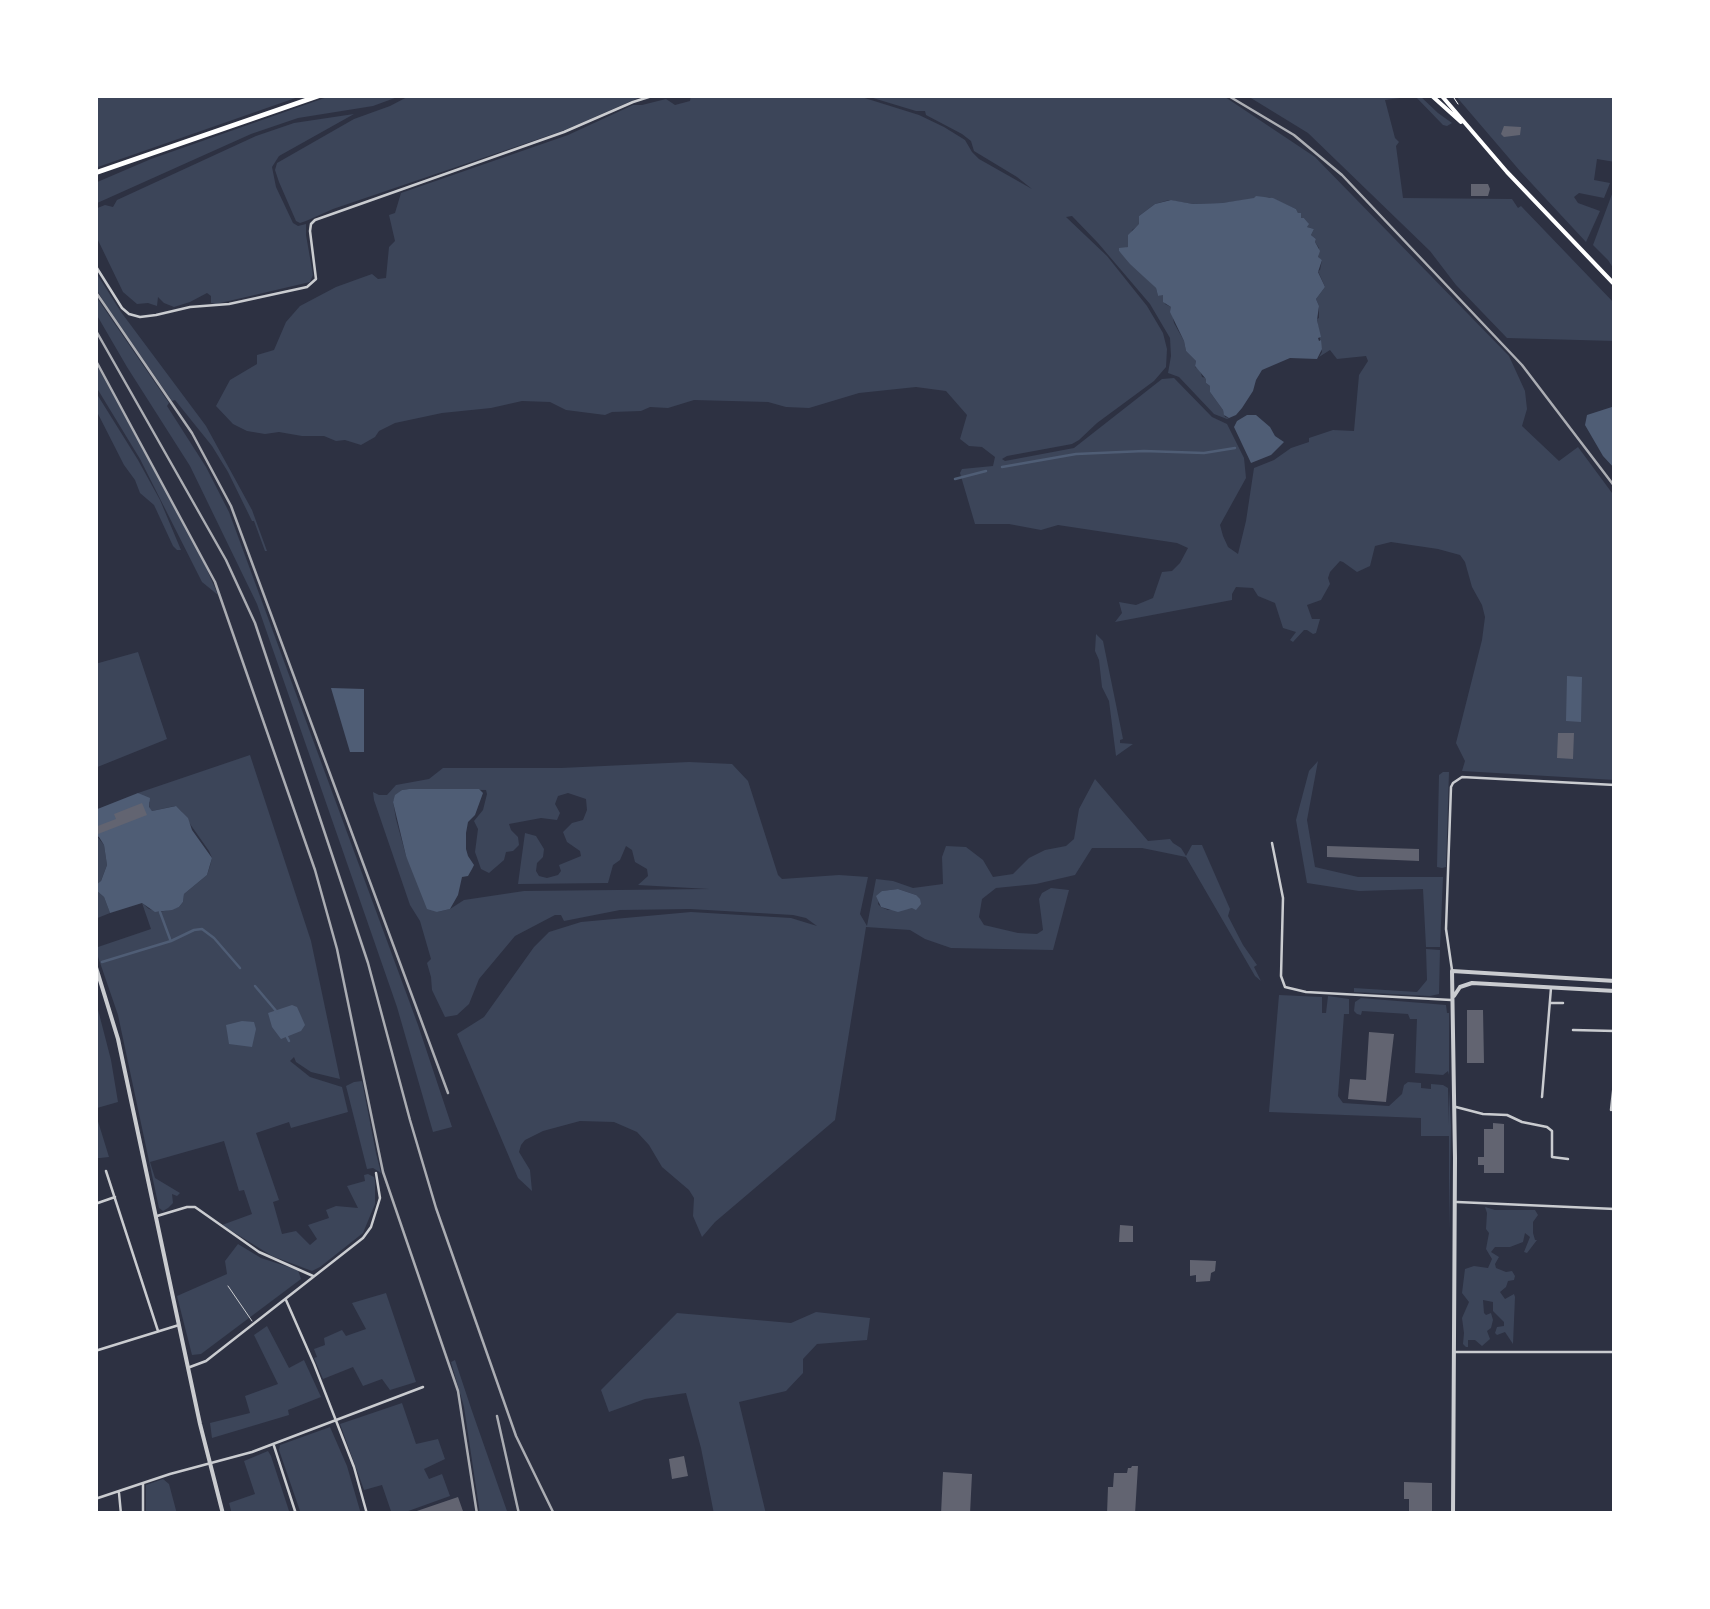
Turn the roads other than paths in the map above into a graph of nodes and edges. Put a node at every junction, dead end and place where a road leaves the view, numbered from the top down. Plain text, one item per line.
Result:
1 (321, 95) edge
2 (655, 95) edge
3 (1431, 95) edge
4 (1441, 95) edge
5 (1473, 134) junction
6 (95, 175) edge
7 (95, 264) edge
8 (1615, 285) edge
9 (1615, 785) edge
10 (1272, 843) dead end
11 (95, 964) edge
12 (1452, 971) junction
13 (1569, 978) junction
14 (1615, 981) edge
15 (1550, 986) junction
16 (1568, 988) junction
17 (1615, 990) edge
18 (1452, 1000) junction
19 (1550, 1003) junction
20 (1562, 1003) dead end
21 (1573, 1030) dead end
22 (1615, 1031) edge
23 (1615, 1074) edge
24 (1542, 1097) dead end
25 (1454, 1108) junction
26 (1611, 1110) dead end
27 (1568, 1159) dead end
28 (106, 1172) dead end
29 (376, 1173) dead end
30 (116, 1197) junction
31 (1455, 1202) junction
32 (95, 1204) edge
33 (1615, 1209) edge
34 (156, 1217) junction
35 (314, 1277) junction
36 (228, 1286) dead end
37 (285, 1298) junction
38 (254, 1324) junction
39 (179, 1325) junction
40 (158, 1330) junction
41 (95, 1351) edge
42 (1454, 1352) junction
43 (1615, 1352) edge
44 (188, 1368) junction
45 (423, 1387) dead end
46 (335, 1421) junction
47 (274, 1445) junction
48 (209, 1464) junction
49 (143, 1482) junction
50 (118, 1492) junction
51 (95, 1499) edge
52 (121, 1514) edge
53 (143, 1514) edge
54 (223, 1514) edge
55 (296, 1514) edge
56 (367, 1514) edge
57 (1453, 1514) edge

1 - 6 main road
2 - 7 street
3 - 5 main road
4 - 5 main road
5 - 8 main road
9 - 12 street
10 - 18 street
11 - 34 street
12 - 13 street
12 - 18 street
13 - 14 street
13 - 16 street
15 - 16 street
15 - 18 street
15 - 19 street
16 - 17 street
18 - 25 street
19 - 20 street
19 - 24 street
21 - 22 street
23 - 26 street
25 - 27 street
25 - 31 street
28 - 30 street
29 - 35 street
30 - 32 street
30 - 40 street
31 - 33 street
31 - 42 street
34 - 35 street
34 - 39 street
35 - 37 street
36 - 38 lane
37 - 38 street
37 - 46 street
38 - 44 street
39 - 40 street
39 - 44 street
40 - 41 street
42 - 43 street
42 - 57 street
44 - 48 street
45 - 46 street
46 - 47 street
46 - 56 street
47 - 48 street
47 - 55 street
48 - 49 street
48 - 54 street
49 - 50 street
49 - 53 street
50 - 51 street
50 - 52 street

